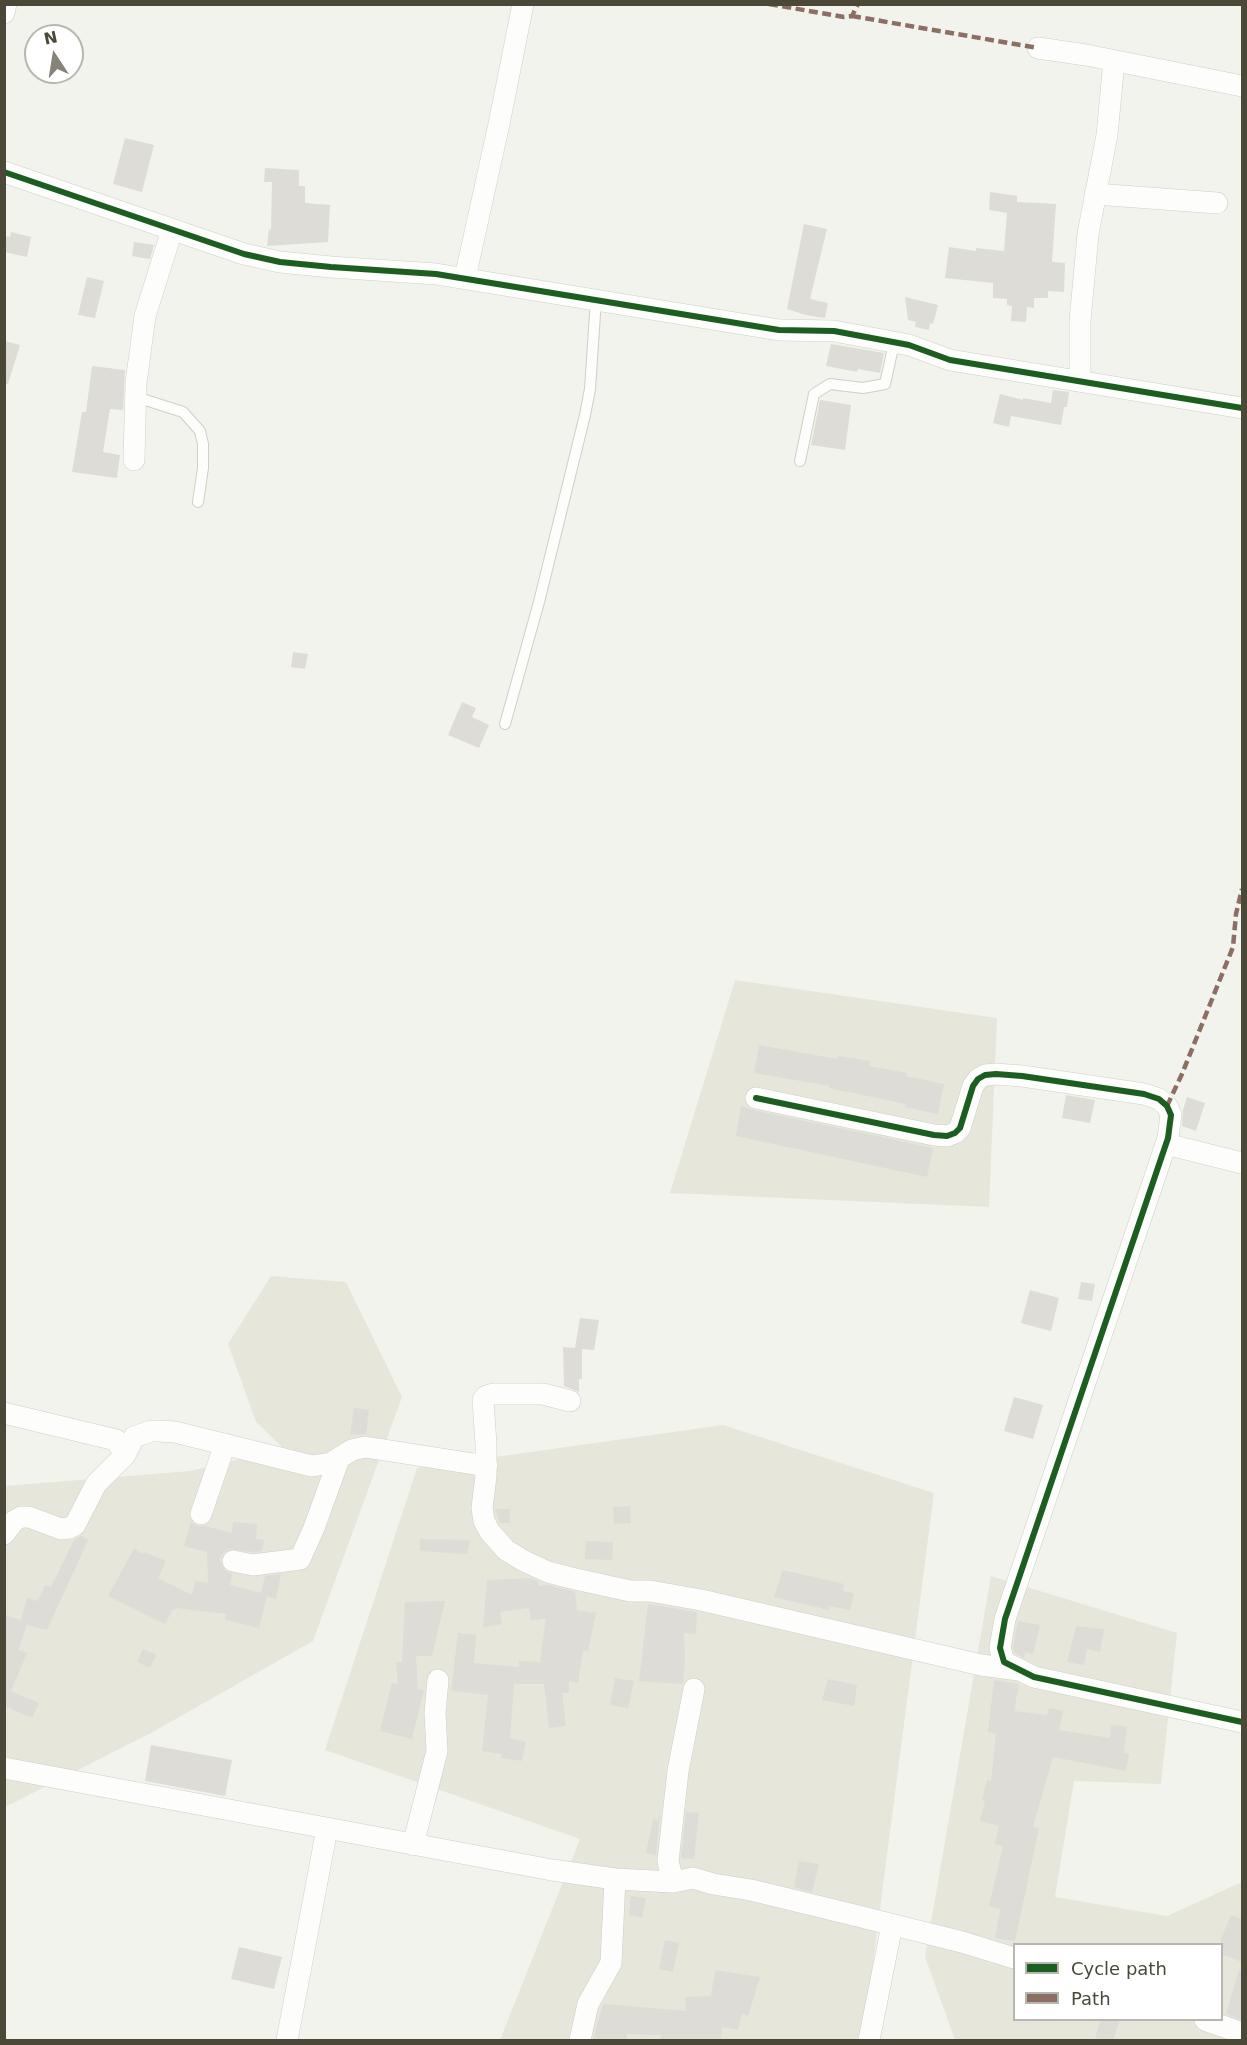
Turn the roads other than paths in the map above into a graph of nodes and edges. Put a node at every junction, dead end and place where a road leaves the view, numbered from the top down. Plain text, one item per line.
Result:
1 (6, 4) edge
2 (523, 4) edge
3 (4, 13) edge
4 (1038, 48) dead end
5 (1114, 61) junction
6 (1242, 86) edge
7 (4, 172) edge
8 (1095, 194) junction
9 (1217, 203) dead end
10 (172, 230) junction
11 (465, 278) junction
12 (597, 299) junction
13 (894, 343) junction
14 (1080, 381) junction
15 (136, 397) junction
16 (1242, 408) edge
17 (134, 460) dead end
18 (800, 461) dead end
19 (198, 502) dead end
20 (505, 724) dead end
21 (756, 1098) dead end
22 (1166, 1144) junction
23 (1242, 1163) edge
24 (570, 1401) dead end
25 (4, 1413) edge
26 (225, 1444) junction
27 (124, 1455) junction
28 (339, 1459) junction
29 (487, 1466) junction
30 (201, 1514) dead end
31 (4, 1534) edge
32 (233, 1561) dead end
33 (1022, 1671) junction
34 (438, 1680) dead end
35 (694, 1689) dead end
36 (1242, 1722) edge
37 (4, 1768) edge
38 (327, 1829) junction
39 (413, 1845) junction
40 (615, 1879) junction
41 (673, 1882) junction
42 (892, 1925) junction
43 (1013, 1958) edge
44 (1210, 2021) edge
45 (1242, 2033) edge
46 (287, 2040) edge
47 (580, 2040) edge
48 (869, 2040) edge

1 - 3 street
2 - 11 street
4 - 5 street
5 - 6 street
5 - 8 street
7 - 10 street
8 - 9 street
8 - 14 street
10 - 11 street
10 - 15 street
11 - 12 street
12 - 13 street
12 - 20 lane
13 - 14 street
13 - 18 lane
14 - 16 street
15 - 17 street
15 - 19 lane
21 - 22 street
22 - 23 street
22 - 33 street
24 - 29 street
25 - 27 street
26 - 27 street
26 - 28 street
26 - 30 street
27 - 31 street
28 - 29 street
28 - 32 street
29 - 33 street
33 - 36 street
34 - 39 street
35 - 41 street
37 - 38 street
38 - 39 street
38 - 46 street
39 - 40 street
40 - 41 street
40 - 47 street
41 - 42 street
42 - 43 street
42 - 48 street
44 - 45 street

